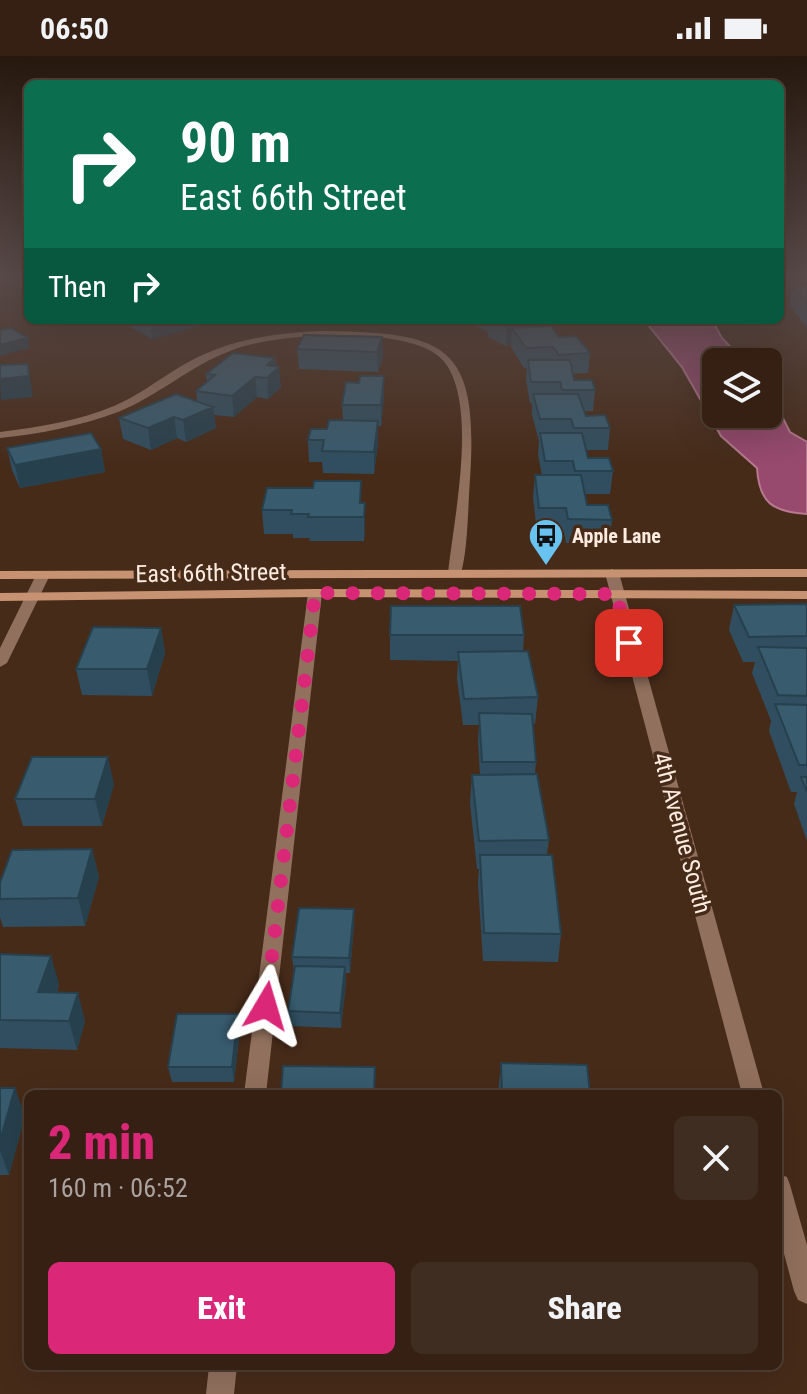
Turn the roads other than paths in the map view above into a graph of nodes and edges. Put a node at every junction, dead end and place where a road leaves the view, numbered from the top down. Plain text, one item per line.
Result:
1 (256, 339) edge
2 (401, 339) edge
3 (0, 435) edge
4 (455, 573) junction
5 (612, 573) junction
6 (807, 573) edge
7 (0, 575) edge
8 (43, 575) junction
9 (315, 593) junction
10 (616, 594) junction
11 (807, 595) edge
12 (0, 597) edge
13 (32, 597) junction
14 (0, 663) edge
15 (255, 1090) edge
16 (752, 1090) edge
17 (782, 1200) edge
18 (807, 1291) edge
19 (223, 1370) edge
20 (220, 1394) edge

1 - 3 street
2 - 4 street
4 - 5 main road, East 66th Street
4 - 8 main road, East 66th Street
5 - 6 main road, East 66th Street
5 - 10 street, 4th Avenue South
7 - 8 main road, East 66th Street
8 - 13 street
9 - 10 main road, East 66th Street
9 - 13 main road, East 66th Street
9 - 15 street
10 - 11 main road, East 66th Street
10 - 16 street, 4th Avenue South
12 - 13 main road, East 66th Street
13 - 14 street
17 - 18 street
19 - 20 street

